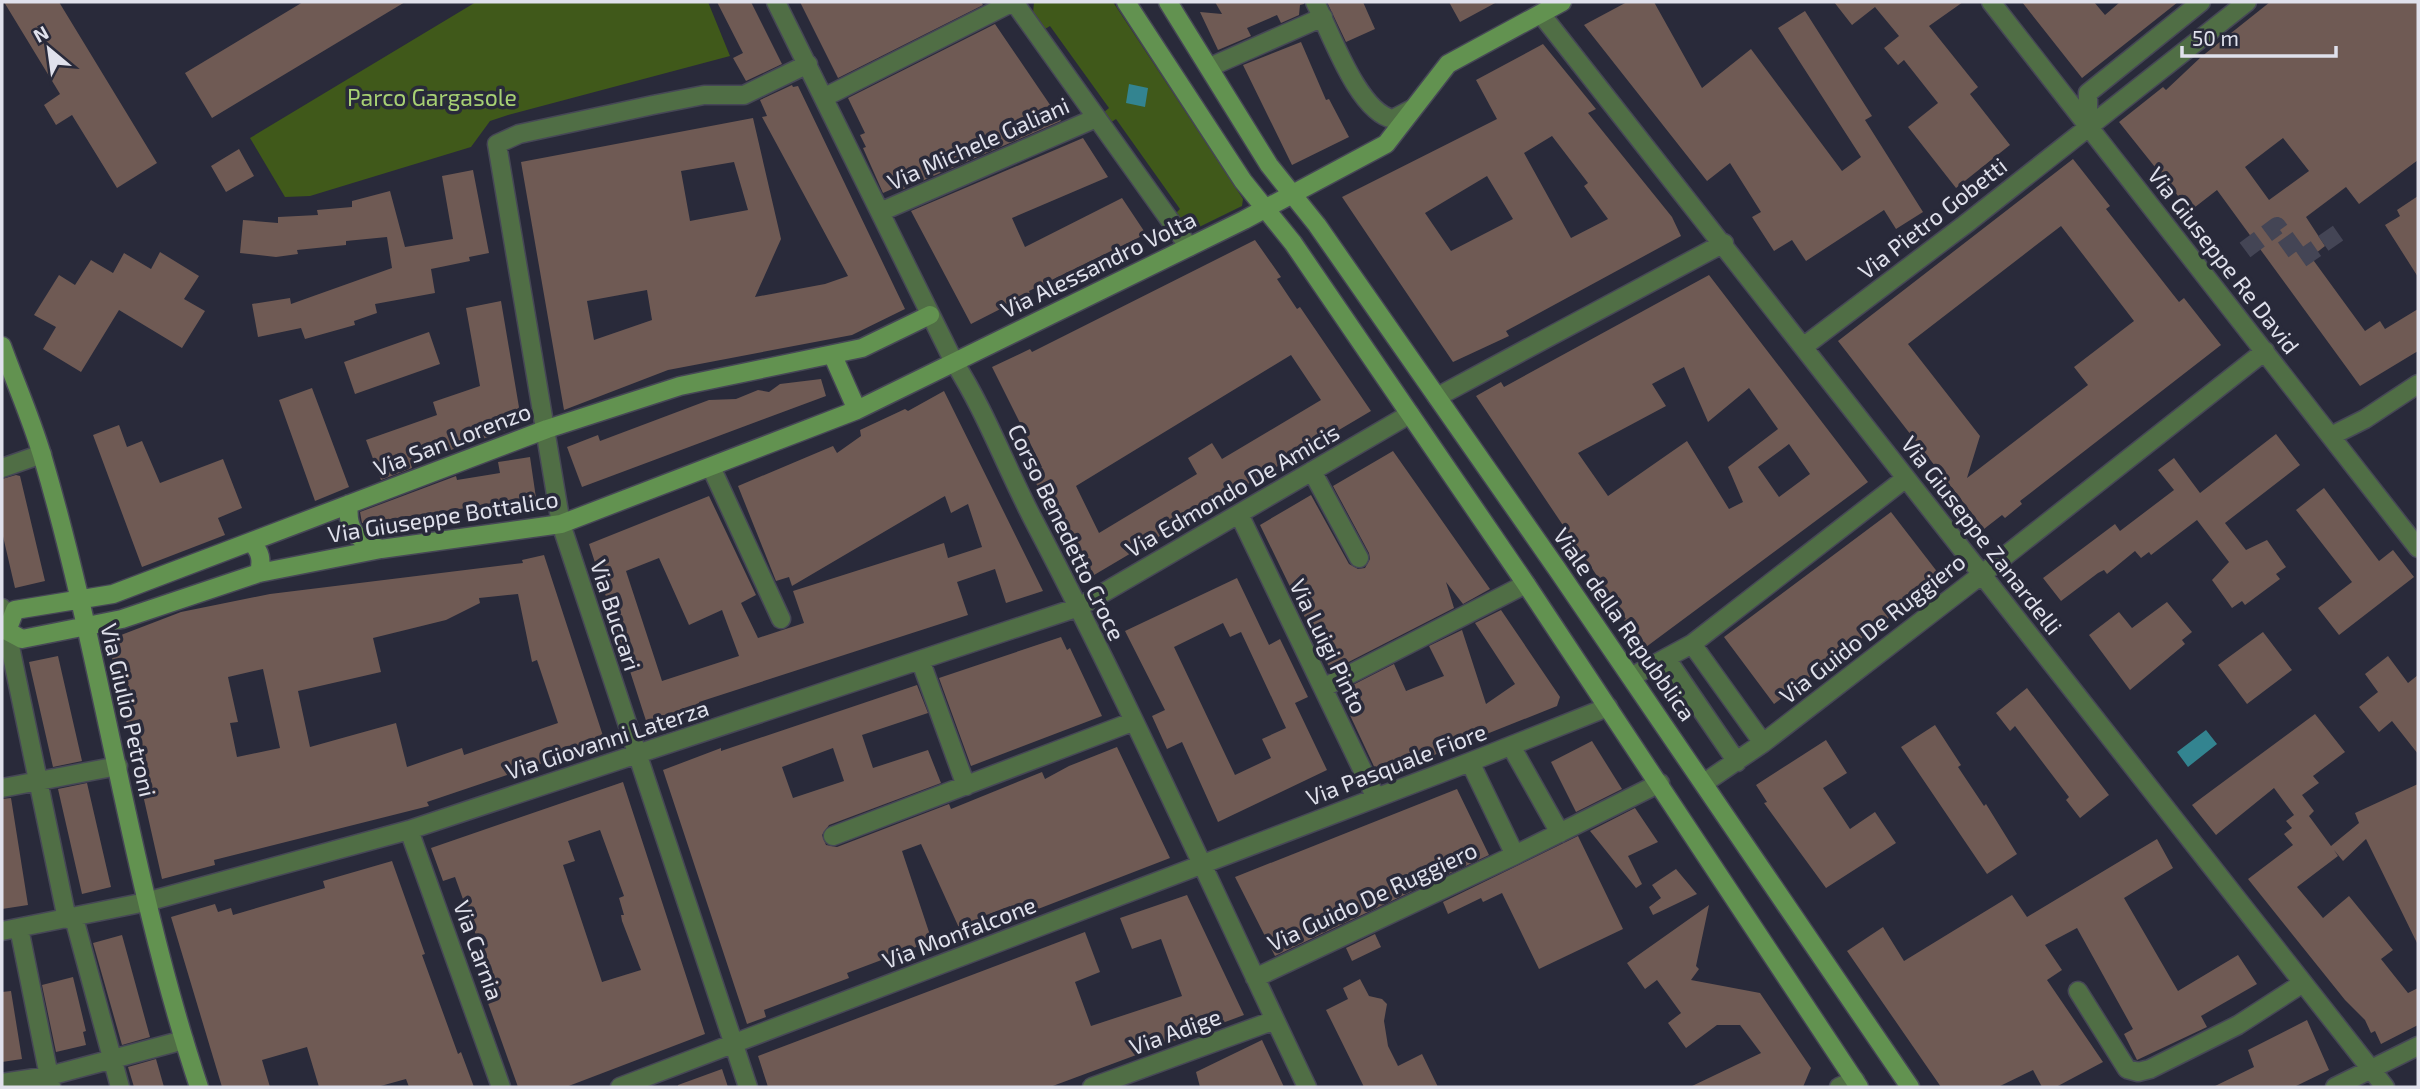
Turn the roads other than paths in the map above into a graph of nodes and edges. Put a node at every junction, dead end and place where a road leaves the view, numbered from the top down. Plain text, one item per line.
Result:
1 (776, 2) edge
2 (1014, 2) edge
3 (1126, 2) edge
4 (1168, 2) edge
5 (1562, 2) edge
6 (1991, 2) edge
7 (2201, 2) edge
8 (2247, 2) edge
9 (1319, 9) edge
10 (1541, 14) junction
11 (2154, 40) junction
12 (2172, 63) junction
13 (808, 64) junction
14 (1210, 67) junction
15 (825, 97) junction
16 (1412, 109) junction
17 (1096, 118) junction
18 (2088, 126) junction
19 (1292, 193) junction
20 (1263, 210) junction
21 (880, 212) junction
22 (1724, 243) junction
23 (1189, 247) junction
24 (930, 315) junction
25 (2, 346) edge
26 (1803, 347) junction
27 (2265, 351) junction
28 (832, 356) junction
29 (954, 362) junction
30 (2418, 384) edge
31 (1437, 397) junction
32 (857, 410) junction
33 (1410, 415) junction
34 (547, 429) junction
35 (2331, 436) junction
36 (42, 454) junction
37 (711, 467) junction
38 (2, 468) edge
39 (1312, 471) junction
40 (1906, 478) junction
41 (349, 504) junction
42 (1239, 514) junction
43 (561, 524) junction
44 (251, 542) junction
45 (2418, 548) edge
46 (381, 549) junction
47 (1359, 558) dead end
48 (259, 573) junction
49 (1981, 575) junction
50 (1526, 584) junction
51 (78, 599) junction
52 (1079, 607) junction
53 (2, 608) edge
54 (781, 619) dead end
55 (85, 627) junction
56 (4, 631) edge
57 (1692, 644) junction
58 (1666, 658) junction
59 (921, 662) junction
60 (1631, 677) junction
61 (1323, 688) junction
62 (1608, 707) junction
63 (1132, 722) junction
64 (1763, 743) junction
65 (1511, 746) junction
66 (635, 756) junction
67 (1470, 762) junction
68 (1737, 762) junction
69 (118, 766) junction
70 (40, 782) junction
71 (1660, 783) junction
72 (1704, 783) junction
73 (966, 786) junction
74 (2, 788) edge
75 (1376, 799) junction
76 (410, 830) junction
77 (1560, 833) junction
78 (833, 836) dead end
79 (1515, 855) junction
80 (1202, 866) junction
81 (146, 902) junction
82 (70, 919) junction
83 (10, 930) edge
84 (1255, 978) junction
85 (2303, 983) junction
86 (2078, 991) dead end
87 (1275, 1020) junction
88 (184, 1040) junction
89 (733, 1044) junction
90 (2418, 1046) edge
91 (113, 1061) junction
92 (2372, 1068) junction
93 (50, 1082) edge
94 (2, 1083) edge
95 (1851, 1085) edge
96 (120, 1087) edge
97 (200, 1087) edge
98 (502, 1087) edge
99 (620, 1087) edge
100 (748, 1087) edge
101 (1092, 1087) edge
102 (1307, 1087) edge
103 (1910, 1087) edge
104 (2335, 1087) edge
105 (2385, 1087) edge

1 - 13 street, Corso Benedetto Croce
2 - 15 street
2 - 17 street
3 - 20 main road
4 - 14 main road, Viale della Repubblica
5 - 10 main road, Via Alessandro Volta
6 - 18 street, Via Giuseppe Re David
7 - 11 street
8 - 12 street, Via Pietro Gobetti
9 - 14 street
9 - 16 street
10 - 16 main road, Via Alessandro Volta
10 - 22 street, Via Giuseppe Zanardelli
11 - 12 street
11 - 18 street
12 - 18 street, Via Pietro Gobetti
13 - 15 street, Corso Benedetto Croce
13 - 34 street, Via Buccari
14 - 19 main road, Viale della Repubblica
15 - 21 street, Corso Benedetto Croce
16 - 19 main road, Via Alessandro Volta
17 - 21 street, Via Michele Galiani
17 - 23 street
18 - 26 street, Via Pietro Gobetti
18 - 27 street, Via Giuseppe Re David
19 - 20 main road, Via Alessandro Volta
19 - 31 main road, Viale della Repubblica
20 - 23 main road, Via Alessandro Volta
20 - 33 main road
21 - 24 street, Corso Benedetto Croce
22 - 26 street, Via Giuseppe Zanardelli
22 - 31 street
23 - 29 main road, Via Alessandro Volta
24 - 28 main road, Via San Lorenzo
24 - 29 street, Corso Benedetto Croce
25 - 36 main road, Via Giulio Petroni
26 - 40 street, Via Giuseppe Zanardelli
27 - 35 street, Via Giuseppe Re David
27 - 49 street, Via Guido De Ruggiero
28 - 32 main road
28 - 34 main road, Via San Lorenzo
29 - 32 main road, Via Giuseppe Bottalico
29 - 52 street, Corso Benedetto Croce
30 - 35 street
31 - 60 main road, Viale della Repubblica
32 - 37 main road, Via Giuseppe Bottalico
33 - 39 street, Via Edmondo De Amicis
33 - 50 main road
34 - 41 main road, Via San Lorenzo
34 - 43 street, Via Buccari
35 - 45 street, Via Giuseppe Re David
36 - 38 street
36 - 51 main road, Via Giulio Petroni
37 - 43 main road, Via Giuseppe Bottalico
37 - 54 street
39 - 42 street, Via Edmondo De Amicis
39 - 47 street
40 - 49 street, Via Giuseppe Zanardelli
40 - 57 street
41 - 44 main road, Via San Lorenzo
41 - 46 main road
42 - 52 street, Via Edmondo De Amicis
42 - 61 street, Via Luigi Pinto
43 - 46 main road, Via Giuseppe Bottalico
43 - 66 street, Via Buccari
44 - 48 main road
44 - 51 main road, Via San Lorenzo
46 - 48 main road, Via Giuseppe Bottalico
48 - 55 main road, Via Giuseppe Bottalico
49 - 64 street, Via Guido De Ruggiero
49 - 85 street, Via Giuseppe Zanardelli
50 - 61 street
50 - 62 main road
51 - 55 main road, Via Giulio Petroni
51 - 56 main road, Via San Lorenzo
52 - 59 street, Via Giovanni Laterza
52 - 63 street, Corso Benedetto Croce
53 - 56 street
55 - 56 main road, Via Giuseppe Bottalico
55 - 69 main road, Via Giulio Petroni
56 - 70 street
57 - 58 street
57 - 64 street
58 - 60 street
58 - 68 street
59 - 66 street, Via Giovanni Laterza
59 - 73 street
60 - 72 main road, Viale della Repubblica
61 - 75 street, Via Luigi Pinto
62 - 65 street, Via Pasquale Fiore
62 - 71 main road
63 - 73 street
63 - 80 street, Corso Benedetto Croce
64 - 68 street, Via Guido De Ruggiero
65 - 67 street, Via Pasquale Fiore
65 - 77 street
66 - 76 street, Via Giovanni Laterza
66 - 89 street, Via Buccari
67 - 75 street, Via Pasquale Fiore
67 - 79 street
68 - 72 street, Via Guido De Ruggiero
69 - 70 street
69 - 81 main road, Via Giulio Petroni
70 - 74 street
70 - 82 street
71 - 77 street, Via Guido De Ruggiero
71 - 95 main road
72 - 103 main road, Viale della Repubblica
73 - 78 street
75 - 80 street, Via Pasquale Fiore
76 - 81 street, Via Giovanni Laterza
76 - 98 street, Via Carnia
77 - 79 street, Via Guido De Ruggiero
79 - 84 street, Via Guido De Ruggiero
80 - 84 street, Corso Benedetto Croce
80 - 89 street, Via Monfalcone
81 - 82 street, Via Giovanni Laterza
81 - 88 main road, Via Giulio Petroni
82 - 83 street, Via Giovanni Laterza
82 - 91 street
83 - 93 street
84 - 87 street, Corso Benedetto Croce
85 - 86 street
85 - 92 street, Via Giuseppe Zanardelli
87 - 101 street, Via Adige
87 - 102 street, Corso Benedetto Croce
88 - 91 street
88 - 97 main road, Via Giulio Petroni
89 - 99 street, Via Monfalcone
89 - 100 street, Via Buccari
90 - 92 street
91 - 93 street
91 - 96 street
92 - 104 street
92 - 105 street, Via Giuseppe Zanardelli
93 - 94 street

